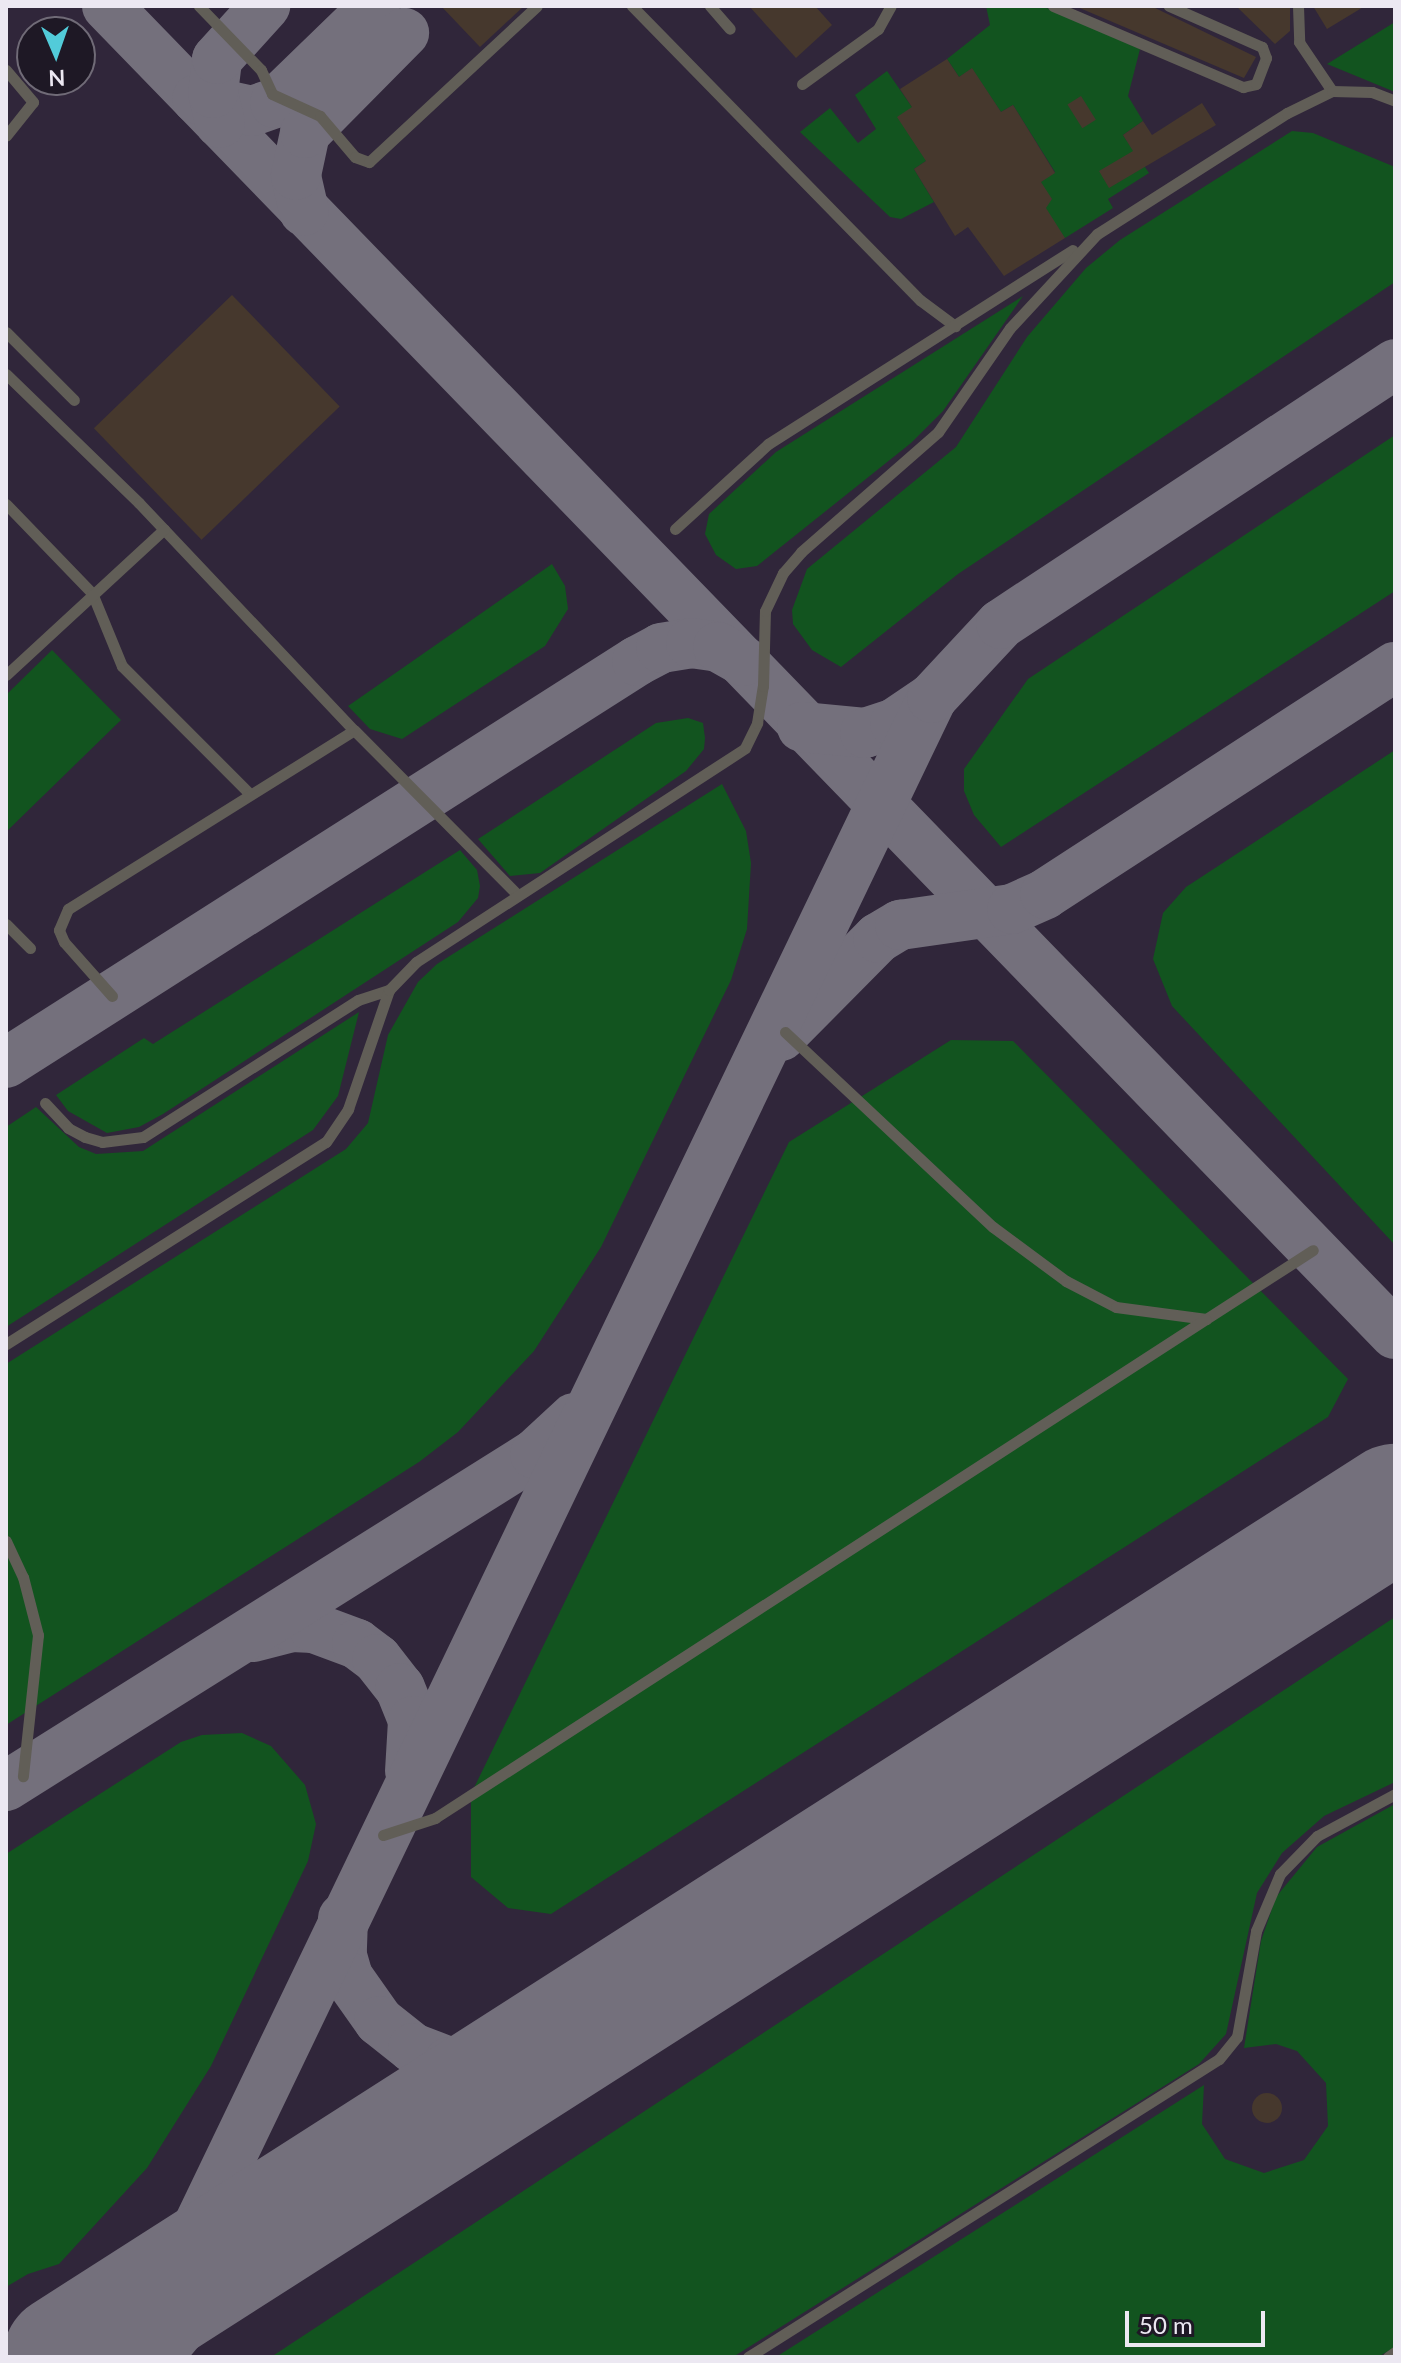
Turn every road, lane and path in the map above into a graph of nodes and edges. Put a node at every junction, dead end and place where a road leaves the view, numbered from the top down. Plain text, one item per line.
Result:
1 (199, 6) edge
2 (537, 6) edge
3 (632, 6) edge
4 (710, 6) edge
5 (891, 6) edge
6 (1053, 6) edge
7 (1169, 6) edge
8 (1298, 6) edge
9 (730, 29) dead end
10 (6, 70) edge
11 (802, 84) dead end
12 (1332, 91) junction
13 (1395, 101) edge
14 (6, 136) edge
15 (1097, 234) junction
16 (955, 326) junction
17 (6, 332) edge
18 (6, 374) edge
19 (74, 400) dead end
20 (6, 504) edge
21 (164, 529) junction
22 (675, 529) dead end
23 (92, 593) junction
24 (6, 675) edge
25 (354, 730) junction
26 (249, 793) junction
27 (518, 895) junction
28 (6, 924) edge
29 (30, 948) dead end
30 (389, 990) junction
31 (112, 996) dead end
32 (785, 1032) dead end
33 (45, 1103) dead end
34 (1313, 1250) dead end
35 (1206, 1319) junction
36 (6, 1344) edge
37 (6, 1541) edge
38 (23, 1776) dead end
39 (1395, 1794) edge
40 (383, 1835) dead end
41 (1395, 2352) edge
42 (748, 2357) edge
43 (1388, 2357) edge

1 - 2 lane
3 - 16 lane
4 - 9 lane
5 - 11 lane
6 - 7 lane
8 - 12 lane
10 - 14 lane
12 - 13 lane
12 - 15 lane
15 - 16 lane
15 - 27 lane
16 - 22 lane
17 - 19 lane
18 - 21 lane
20 - 23 lane
21 - 23 lane
21 - 25 lane
23 - 24 lane
23 - 26 lane
25 - 26 lane
25 - 27 lane
26 - 31 lane
27 - 30 lane
28 - 29 lane
30 - 33 lane
30 - 36 lane
32 - 35 lane
34 - 35 lane
35 - 40 lane
37 - 38 lane
39 - 42 lane
41 - 43 lane

